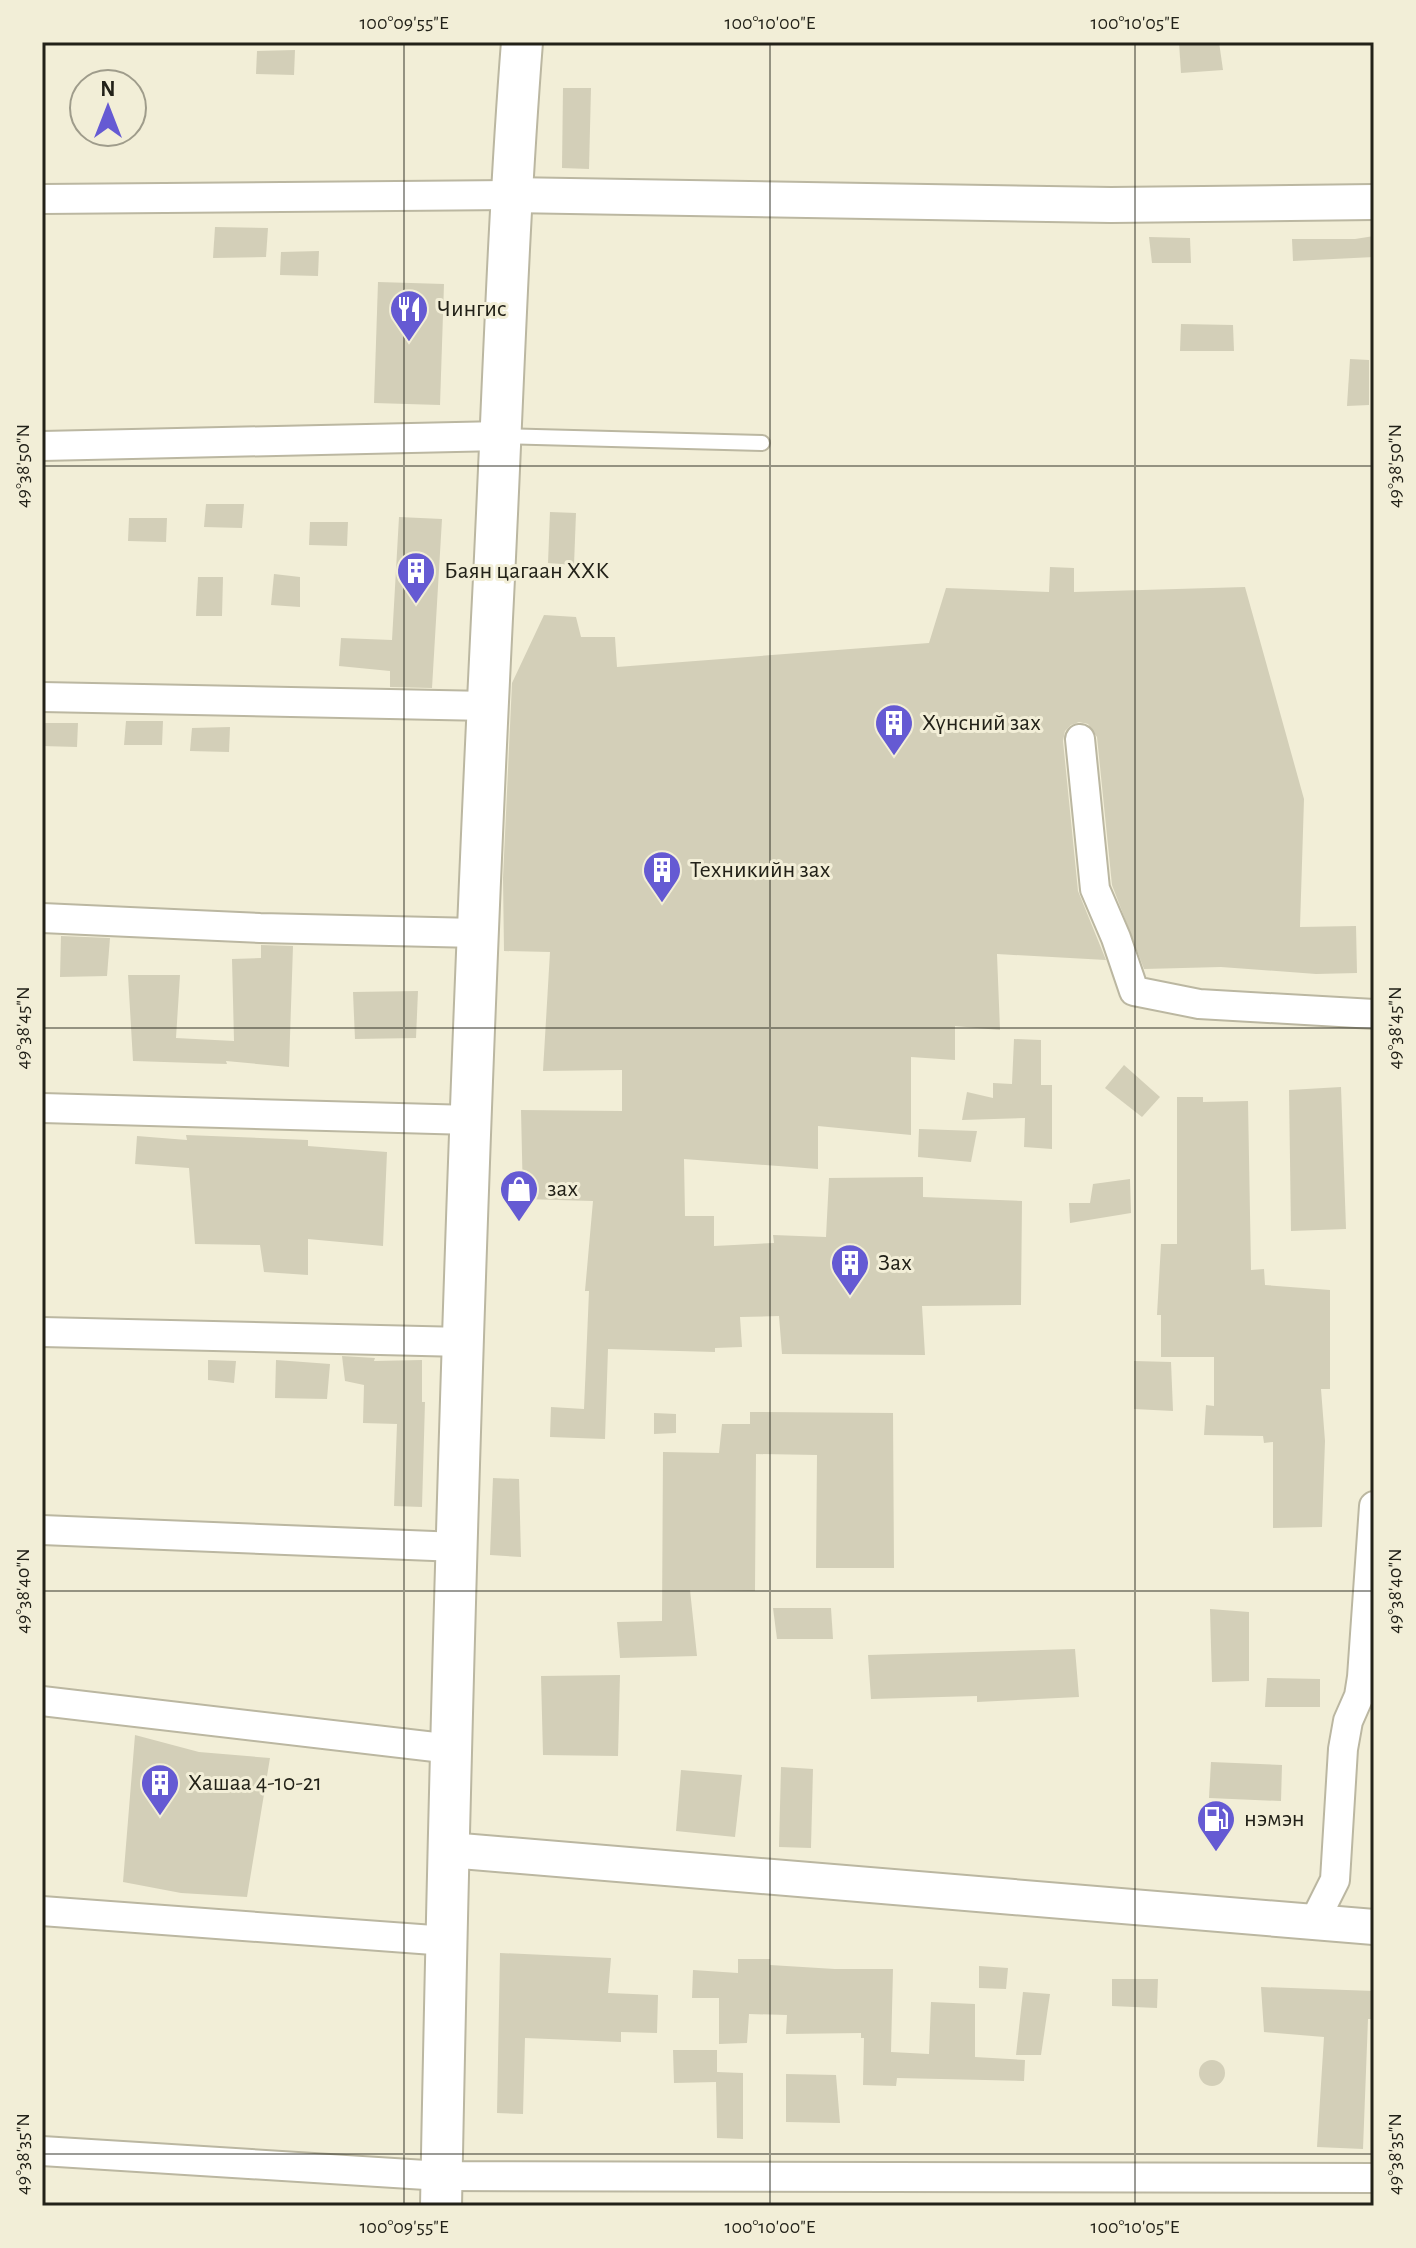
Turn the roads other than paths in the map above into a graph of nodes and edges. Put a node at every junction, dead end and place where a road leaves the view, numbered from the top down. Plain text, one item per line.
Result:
1 (522, 42) edge
2 (510, 195) junction
3 (42, 199) edge
4 (1374, 202) edge
5 (501, 436) junction
6 (762, 443) dead end
7 (42, 446) edge
8 (42, 697) edge
9 (488, 706) junction
10 (1080, 739) dead end
11 (42, 918) edge
12 (477, 933) junction
13 (1374, 1014) edge
14 (42, 1108) edge
15 (471, 1120) junction
16 (42, 1332) edge
17 (464, 1342) junction
18 (1374, 1506) edge
19 (42, 1530) edge
20 (458, 1547) junction
21 (1372, 1573) edge
22 (42, 1701) edge
23 (1361, 1721) edge
24 (452, 1749) junction
25 (449, 1850) junction
26 (42, 1911) edge
27 (1314, 1922) junction
28 (1374, 1927) edge
29 (447, 1941) junction
30 (42, 2151) edge
31 (1374, 2178) edge
32 (442, 2191) edge

1 - 2 main road
2 - 3 street
2 - 4 street
2 - 5 main road
5 - 6 lane
5 - 7 street
5 - 9 main road
8 - 9 street
9 - 12 main road
10 - 13 street
11 - 12 street
12 - 15 main road
14 - 15 street
15 - 17 main road
16 - 17 street
17 - 20 main road
18 - 21 street
19 - 20 street
20 - 24 main road
21 - 23 street
22 - 24 street
23 - 27 street
24 - 25 main road
25 - 27 street
25 - 29 main road
26 - 29 street
27 - 28 street
29 - 32 main road
30 - 32 street
31 - 32 street

